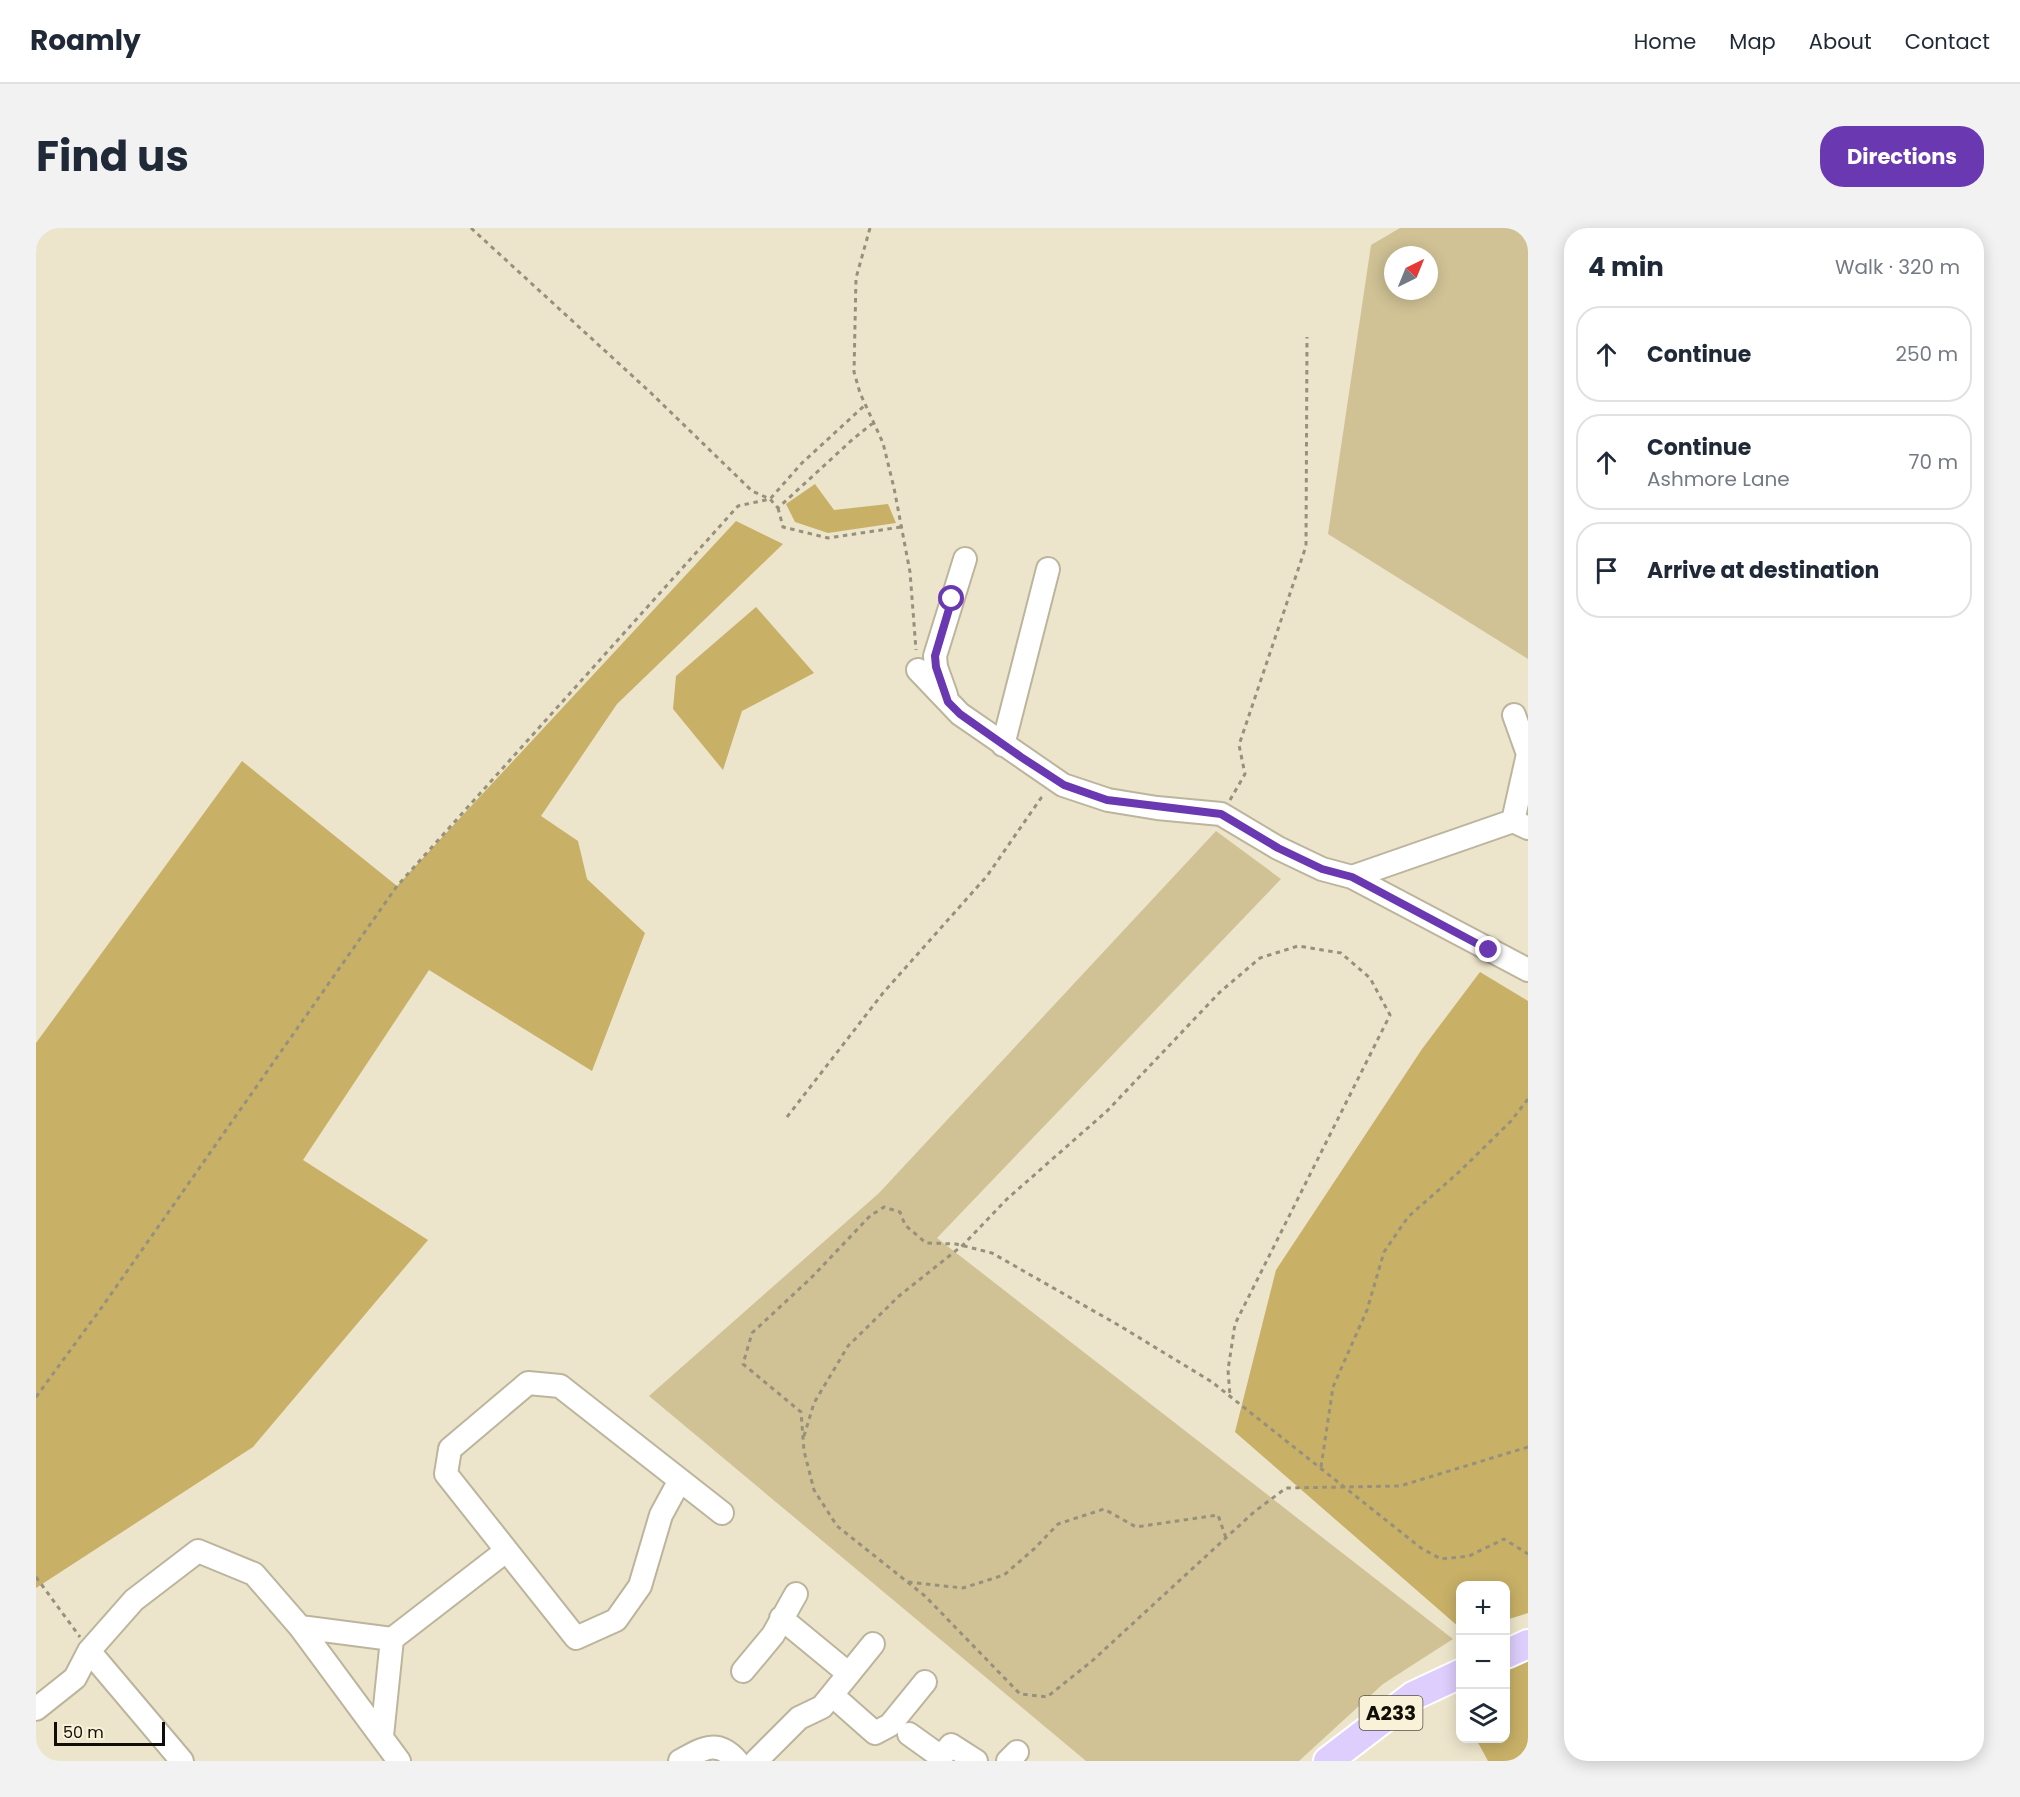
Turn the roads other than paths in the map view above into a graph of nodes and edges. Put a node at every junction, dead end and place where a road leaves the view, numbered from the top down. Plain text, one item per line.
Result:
1 (965, 559) dead end
2 (1048, 569) dead end
3 (918, 670) road end
4 (948, 702) junction
5 (1514, 715) dead end
6 (1003, 745) junction
7 (1521, 824) edge
8 (1352, 877) junction
9 (1528, 970) edge
10 (680, 1480) junction
11 (722, 1513) dead end
12 (506, 1551) junction
13 (796, 1594) dead end
14 (781, 1618) junction
15 (300, 1627) junction
16 (392, 1640) junction
17 (873, 1644) dead end
18 (1528, 1644) edge
19 (89, 1651) junction
20 (1510, 1652) edge
21 (743, 1671) dead end
22 (849, 1674) junction
23 (1456, 1676) edge
24 (925, 1682) dead end
25 (832, 1695) junction
26 (36, 1709) edge
27 (909, 1734) dead end
28 (382, 1736) junction
29 (182, 1761) edge
30 (399, 1761) edge
31 (680, 1761) edge
32 (737, 1761) edge
33 (756, 1761) edge
34 (976, 1761) edge
35 (1328, 1761) edge

1 - 4 street
2 - 6 street
3 - 4 street
4 - 6 street
5 - 7 street
6 - 8 street
7 - 8 street
8 - 9 street
10 - 11 street
10 - 12 street
10 - 12 street
12 - 16 street
13 - 14 street
14 - 21 street
14 - 22 street
15 - 16 street
15 - 19 street
15 - 28 street
16 - 28 street
17 - 22 street
18 - 20 main road
19 - 26 street
19 - 29 street
22 - 25 street
23 - 35 main road, A233
24 - 25 street
25 - 33 street
27 - 34 street
28 - 30 street
31 - 32 street

